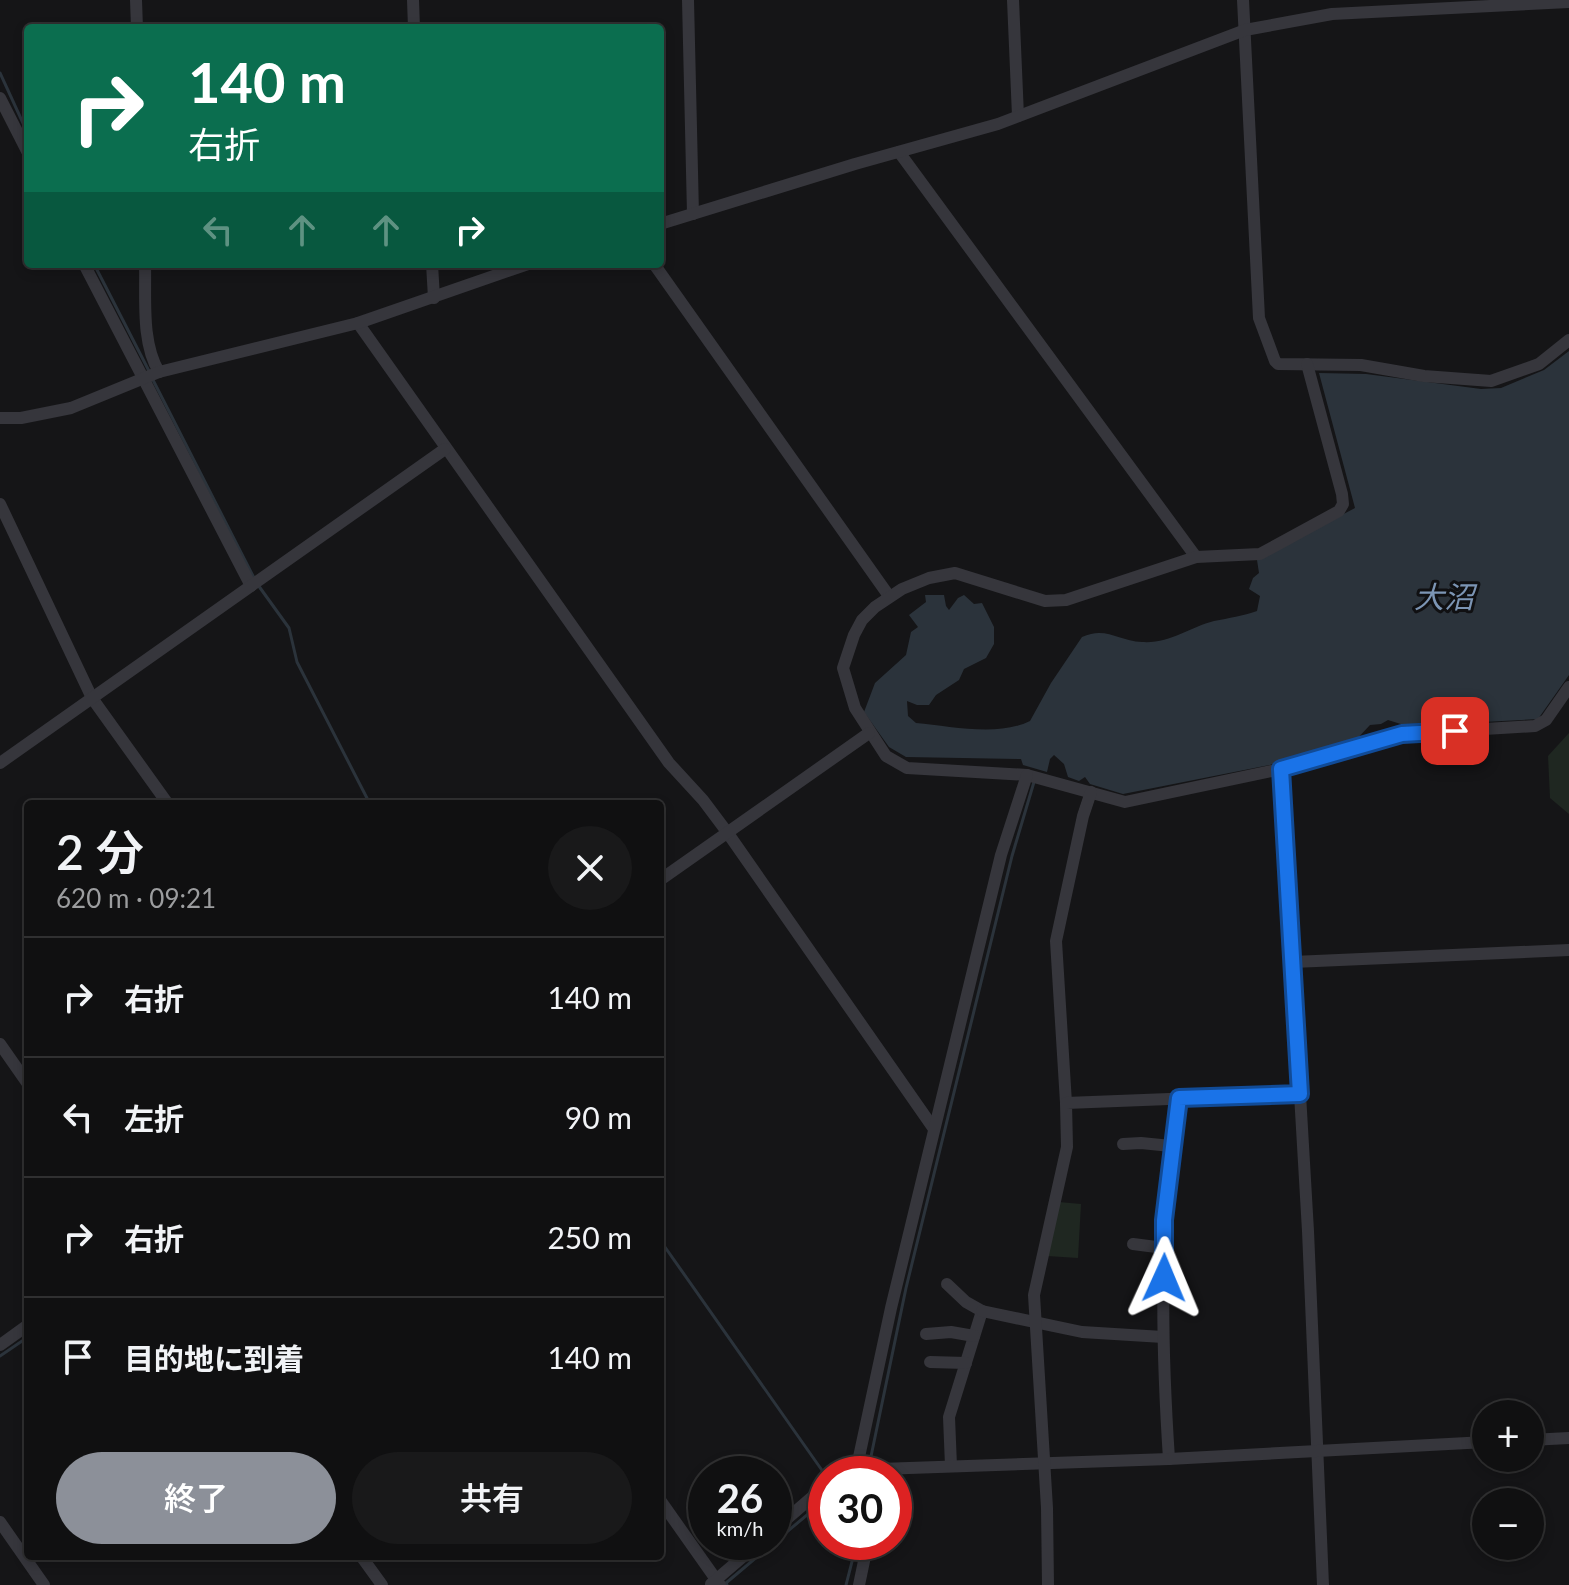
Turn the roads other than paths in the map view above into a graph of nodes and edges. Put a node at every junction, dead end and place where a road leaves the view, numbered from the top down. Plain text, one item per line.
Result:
1 (136, 0) edge
2 (413, 0) edge
3 (688, 0) edge
4 (1013, 0) edge
5 (1243, 0) edge
6 (1569, 2) edge
7 (137, 24) edge
8 (414, 24) edge
9 (1245, 30) junction
10 (0, 98) edge
11 (1018, 116) junction
12 (24, 145) edge
13 (899, 152) junction
14 (693, 214) junction
15 (664, 223) edge
16 (86, 268) edge
17 (145, 268) edge
18 (432, 268) edge
19 (517, 268) edge
20 (657, 268) edge
21 (434, 298) junction
22 (358, 323) junction
23 (1569, 340) edge
24 (1307, 364) junction
25 (150, 376) junction
26 (0, 418) edge
27 (445, 449) junction
28 (0, 504) edge
29 (1196, 557) junction
30 (255, 583) junction
31 (889, 596) junction
32 (1569, 687) edge
33 (92, 698) junction
34 (869, 733) junction
35 (0, 763) edge
36 (1281, 769) junction
37 (1033, 776) junction
38 (1091, 792) junction
39 (165, 800) edge
40 (727, 832) junction
41 (664, 877) edge
42 (1569, 950) edge
43 (1293, 962) junction
44 (0, 1044) edge
45 (24, 1078) edge
46 (1300, 1094) junction
47 (1179, 1098) junction
48 (1066, 1103) junction
49 (934, 1129) junction
50 (1123, 1144) dead end
51 (1171, 1146) junction
52 (1133, 1244) dead end
53 (1164, 1248) junction
54 (947, 1284) dead end
55 (982, 1311) junction
56 (1037, 1323) junction
57 (24, 1328) edge
58 (926, 1334) dead end
59 (974, 1336) junction
60 (1163, 1337) junction
61 (0, 1345) edge
62 (930, 1362) dead end
63 (966, 1363) junction
64 (1569, 1438) edge
65 (1544, 1439) edge
66 (1472, 1443) edge
67 (1316, 1451) junction
68 (868, 1456) edge
69 (1169, 1459) junction
70 (1043, 1464) junction
71 (951, 1466) junction
72 (912, 1468) edge
73 (808, 1501) edge
74 (664, 1506) edge
75 (792, 1514) edge
76 (0, 1522) edge
77 (24, 1556) edge
78 (27, 1560) edge
79 (364, 1560) edge
80 (740, 1560) edge
81 (864, 1560) edge
82 (715, 1583) edge
83 (44, 1585) edge
84 (382, 1585) edge
85 (859, 1585) edge
86 (1048, 1585) edge
87 (1323, 1585) edge

1 - 7 street
2 - 8 street
3 - 14 street
4 - 11 street
5 - 9 street
6 - 9 street
9 - 11 street
9 - 24 street
10 - 12 street
11 - 13 street
13 - 14 street
13 - 29 street
14 - 15 street
16 - 25 street
17 - 25 street
18 - 21 street
19 - 21 street
20 - 31 street
21 - 22 street
22 - 25 street
22 - 27 street
23 - 24 street
24 - 29 street
25 - 26 street
25 - 30 street
27 - 30 street
27 - 40 street
28 - 33 street
29 - 31 street
30 - 33 street
31 - 34 street
32 - 36 street
33 - 35 street
33 - 39 street
34 - 37 street
34 - 40 street
36 - 38 street
36 - 43 street
37 - 38 street
37 - 49 street
38 - 48 street
40 - 41 street
40 - 49 street
42 - 43 street
43 - 46 street
44 - 45 street
46 - 47 street
46 - 67 street
47 - 48 street
47 - 51 street
48 - 56 street
49 - 68 street
50 - 51 street
51 - 53 street
52 - 53 street
53 - 60 street
54 - 55 street
55 - 56 street
55 - 59 street
56 - 60 street
56 - 70 street
57 - 61 street
58 - 59 street
59 - 63 street
60 - 69 street
62 - 63 street
63 - 71 street
64 - 65 street
66 - 67 street
67 - 69 street
67 - 87 street
69 - 70 street
70 - 71 street
70 - 86 street
71 - 72 street
73 - 75 street
74 - 82 street
76 - 77 street
78 - 83 street
79 - 84 street
80 - 82 street
81 - 85 street

